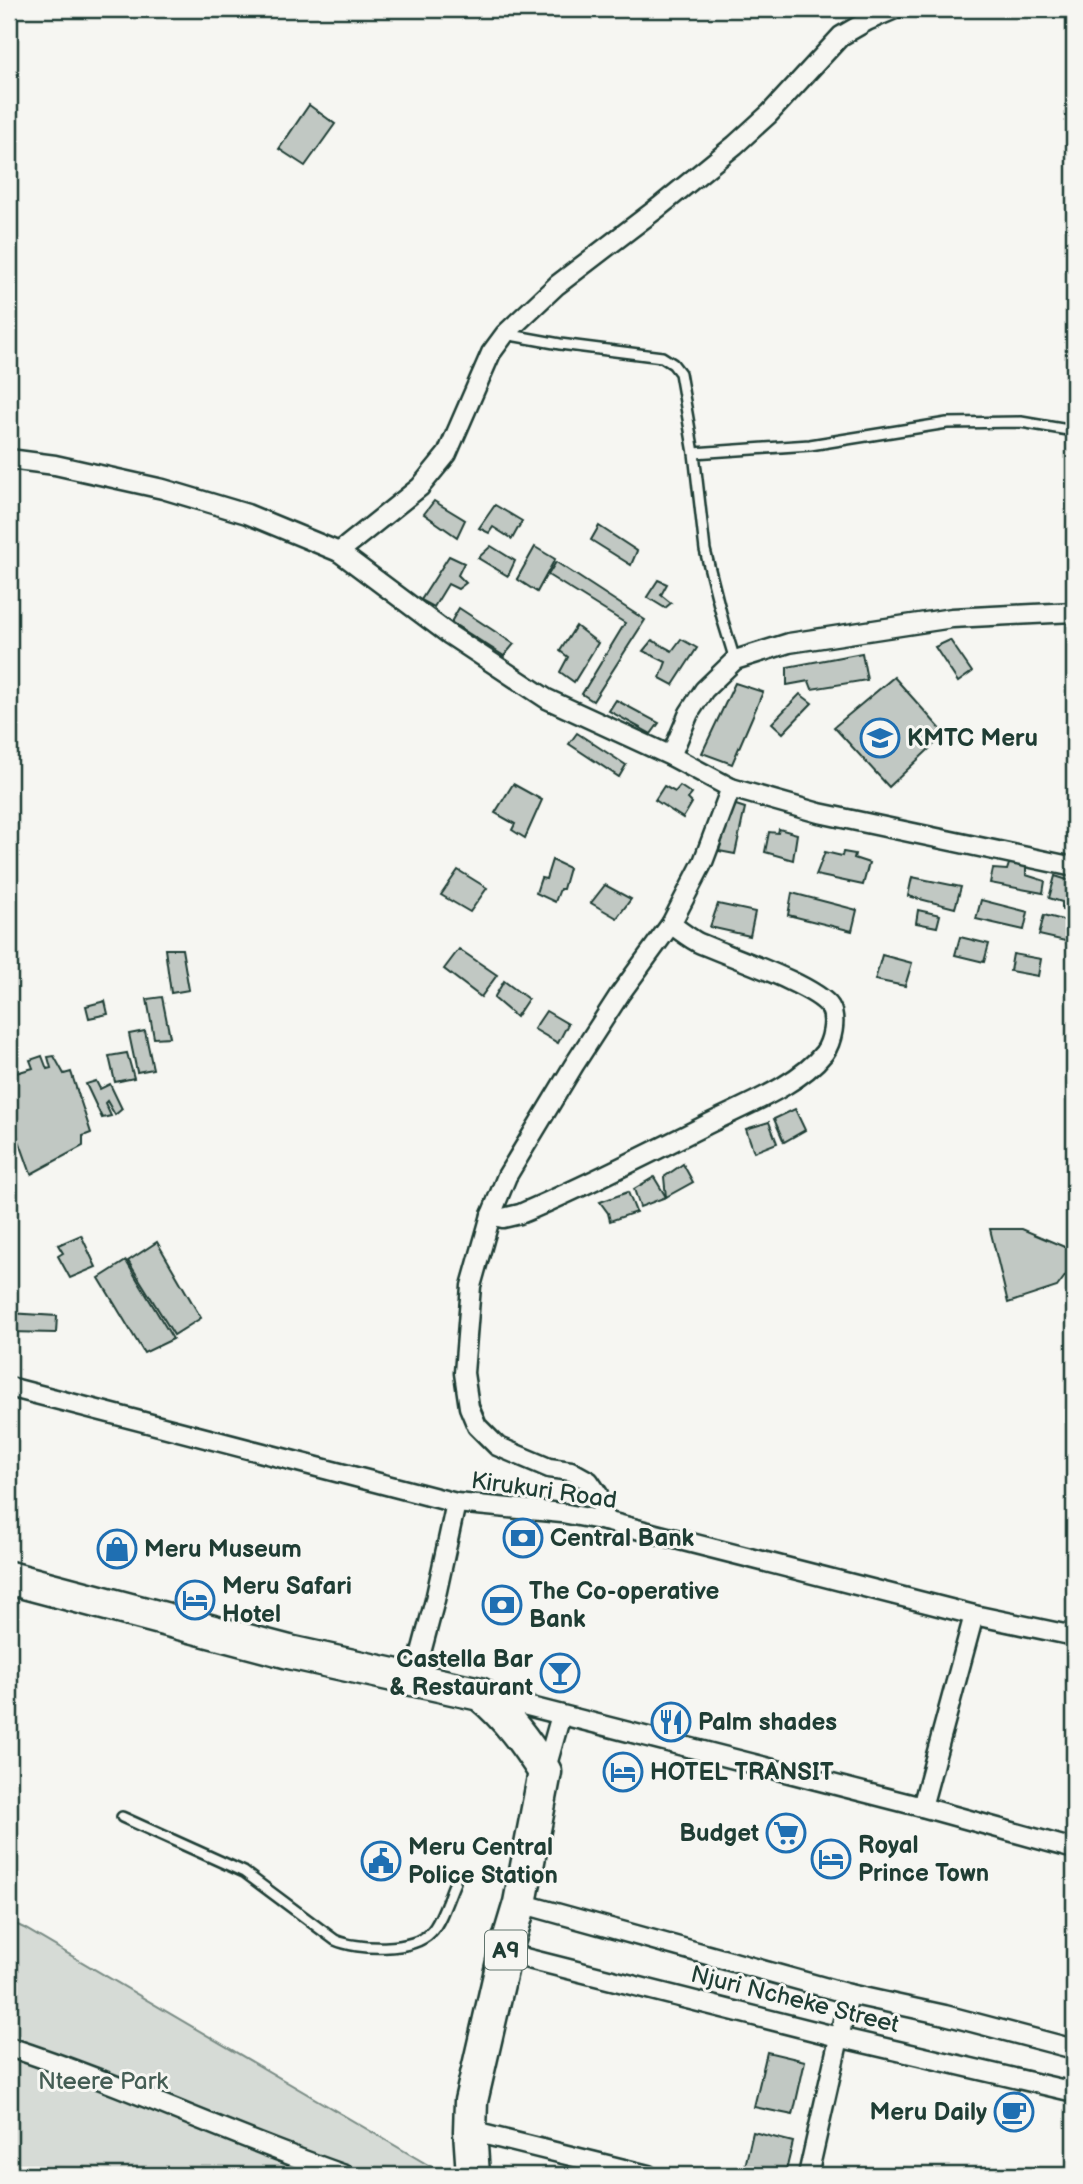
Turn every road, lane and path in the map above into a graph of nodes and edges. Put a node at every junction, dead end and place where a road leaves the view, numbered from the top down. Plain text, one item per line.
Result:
1 (895, 9) edge
2 (505, 334) junction
3 (1074, 431) edge
4 (694, 453) junction
5 (9, 459) edge
6 (339, 552) junction
7 (1074, 612) edge
8 (735, 660) junction
9 (671, 757) junction
10 (731, 788) junction
11 (1074, 867) edge
12 (671, 924) junction
13 (491, 1215) junction
14 (9, 1387) edge
15 (456, 1503) junction
16 (605, 1521) junction
17 (9, 1578) edge
18 (974, 1615) junction
19 (1074, 1636) edge
20 (414, 1679) junction
21 (480, 1694) junction
22 (561, 1715) junction
23 (545, 1772) junction
24 (922, 1807) junction
25 (122, 1817) dead end
26 (1074, 1849) edge
27 (455, 1882) dead end
28 (520, 1903) junction
29 (505, 1953) junction
30 (849, 1994) junction
31 (838, 2036) junction
32 (9, 2048) edge
33 (1074, 2049) edge
34 (1074, 2092) edge
35 (470, 2131) junction
36 (345, 2175) edge
37 (473, 2175) edge
38 (649, 2175) edge
39 (808, 2175) edge

1 - 2 street
2 - 4 lane
2 - 6 street
3 - 4 lane
4 - 8 lane
5 - 6 street
6 - 9 street
7 - 8 street
8 - 9 street
9 - 10 street
10 - 11 street
10 - 12 street
12 - 13 street
12 - 13 street
13 - 16 street
14 - 15 street, Kirukuri Road
15 - 16 street, Kirukuri Road
15 - 20 street
16 - 18 street, Kirukuri Road
17 - 20 highway
18 - 19 street, Kirukuri Road
18 - 24 street
20 - 21 highway
21 - 22 street
21 - 23 highway
22 - 23 street
22 - 24 street
23 - 28 highway, A9
24 - 26 street
25 - 27 lane
28 - 29 highway, A9
28 - 30 street, Njuri Ncheke Street
29 - 31 street, Njuri Ncheke Street
29 - 35 highway, A9
30 - 31 street
30 - 33 street, Njuri Ncheke Street
31 - 34 street, Njuri Ncheke Street
31 - 39 street
32 - 36 street
35 - 37 highway, A9
35 - 38 street

